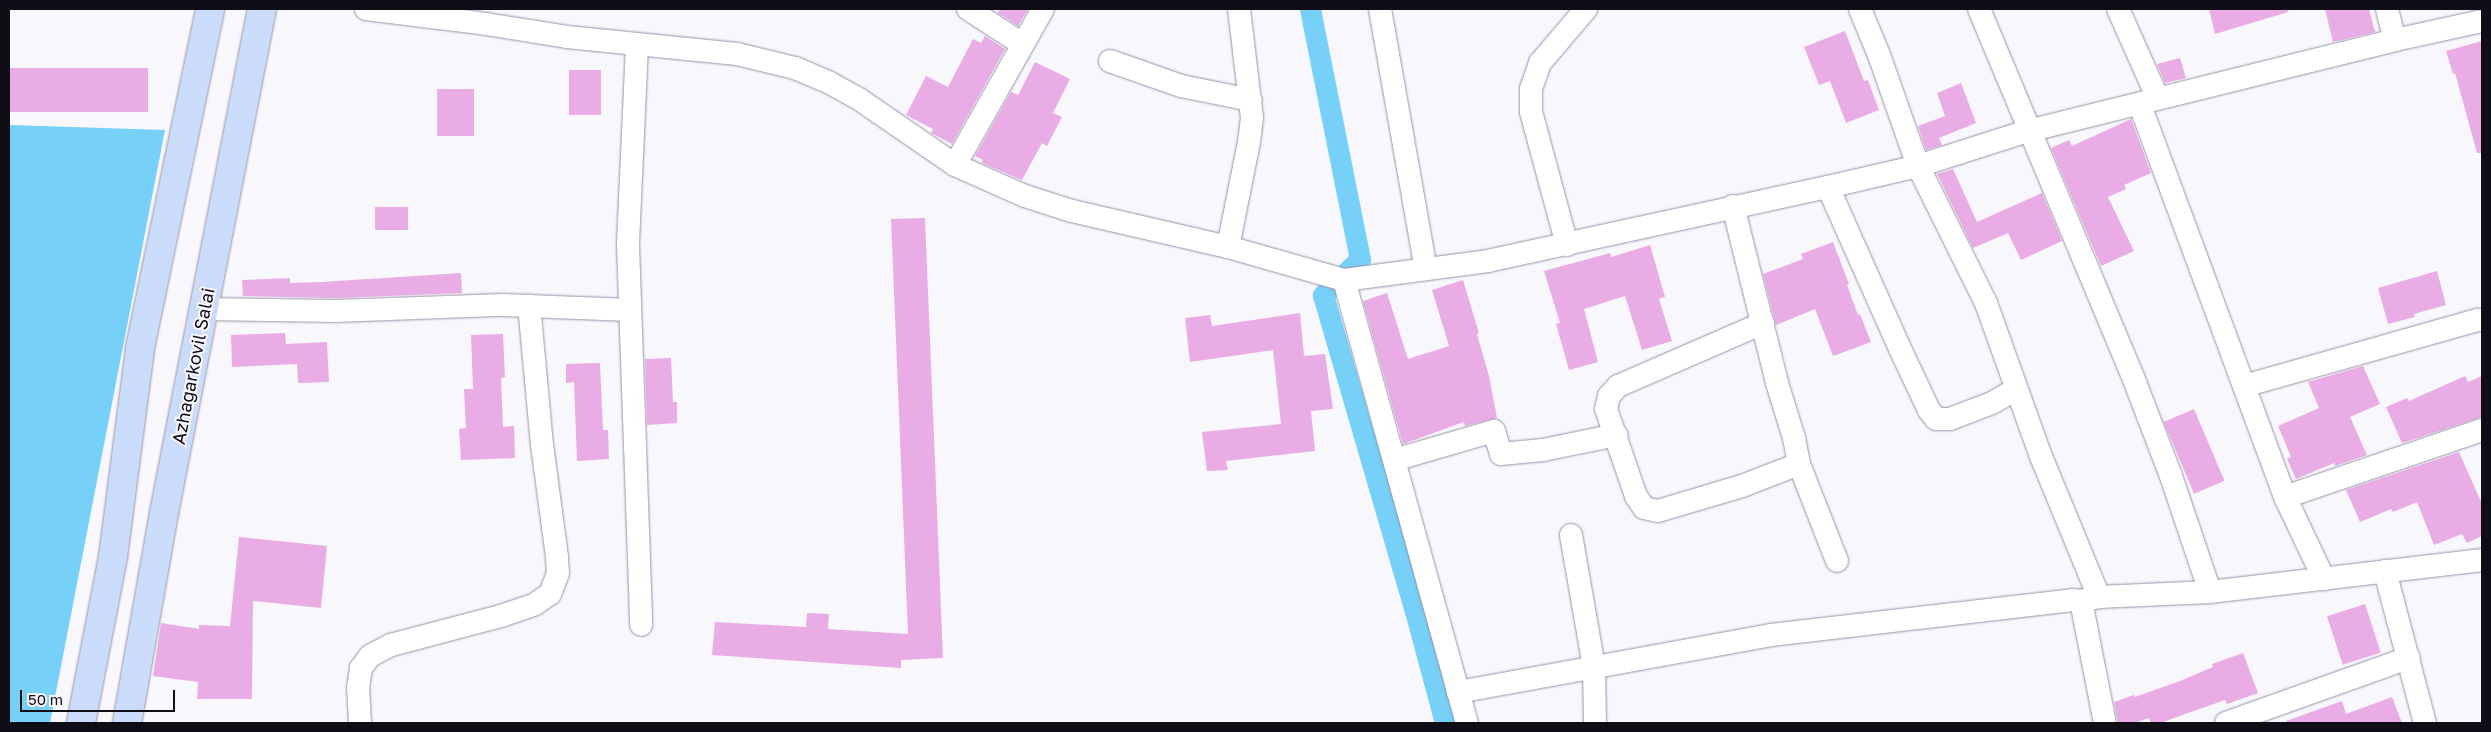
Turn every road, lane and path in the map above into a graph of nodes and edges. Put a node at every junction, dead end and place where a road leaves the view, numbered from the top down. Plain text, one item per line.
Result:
1 (210, 9) edge
2 (262, 9) edge
3 (366, 9) edge
4 (968, 9) edge
5 (1043, 9) edge
6 (1239, 9) edge
7 (1380, 9) edge
8 (1586, 9) edge
9 (1860, 9) edge
10 (1979, 9) edge
11 (2118, 9) edge
12 (2387, 9) edge
13 (2482, 22) edge
14 (2395, 40) junction
15 (1022, 44) junction
16 (637, 45) junction
17 (1110, 61) dead end
18 (1251, 100) junction
19 (2149, 102) junction
20 (2028, 131) junction
21 (955, 165) junction
22 (1918, 166) junction
23 (1828, 186) junction
24 (1733, 206) junction
25 (1567, 245) junction
26 (1228, 247) junction
27 (1426, 269) junction
28 (1339, 279) junction
29 (529, 306) junction
30 (204, 309) junction
31 (630, 310) junction
32 (2482, 320) edge
33 (1763, 323) junction
34 (2244, 386) junction
35 (2016, 390) junction
36 (2482, 430) edge
37 (1616, 435) junction
38 (1394, 460) junction
39 (1799, 464) junction
40 (2285, 497) junction
41 (1571, 535) dead end
42 (2482, 560) edge
43 (1837, 561) dead end
44 (2385, 571) junction
45 (2324, 579) junction
46 (2210, 592) junction
47 (2090, 599) junction
48 (641, 625) dead end
49 (2408, 658) junction
50 (1594, 667) junction
51 (1458, 692) junction
52 (81, 723) edge
53 (127, 723) edge
54 (360, 723) edge
55 (1467, 723) edge
56 (1595, 723) edge
57 (2105, 723) edge
58 (2226, 723) edge
59 (2426, 723) edge

1 - 52 main road
2 - 30 main road, Azhagarkovil Salai
3 - 16 street
4 - 15 street
5 - 15 street
6 - 18 street
7 - 27 street
8 - 25 street
9 - 22 street
10 - 20 street
11 - 19 street
12 - 14 street
13 - 14 street
14 - 19 street
15 - 21 street
16 - 21 street
16 - 31 street
17 - 18 street
18 - 26 street
19 - 20 street
19 - 34 street
20 - 22 street
20 - 46 street
21 - 26 street
22 - 23 street
22 - 35 street
23 - 24 street
23 - 35 street
24 - 25 street
24 - 33 street
25 - 27 street
26 - 28 street
27 - 28 street
28 - 38 street
29 - 30 street
29 - 31 street
29 - 54 street
30 - 53 main road, Azhagarkovil Salai
31 - 48 street
32 - 34 street
33 - 37 street
33 - 39 street
34 - 40 street
35 - 47 street
36 - 40 street
37 - 38 street
37 - 39 street
38 - 51 street
39 - 43 street
40 - 45 street
41 - 50 street
42 - 44 street
44 - 45 street
44 - 49 street
45 - 46 street
46 - 47 street
47 - 50 street
47 - 57 street
49 - 58 street
49 - 59 street
50 - 51 street
50 - 56 street
51 - 55 street

